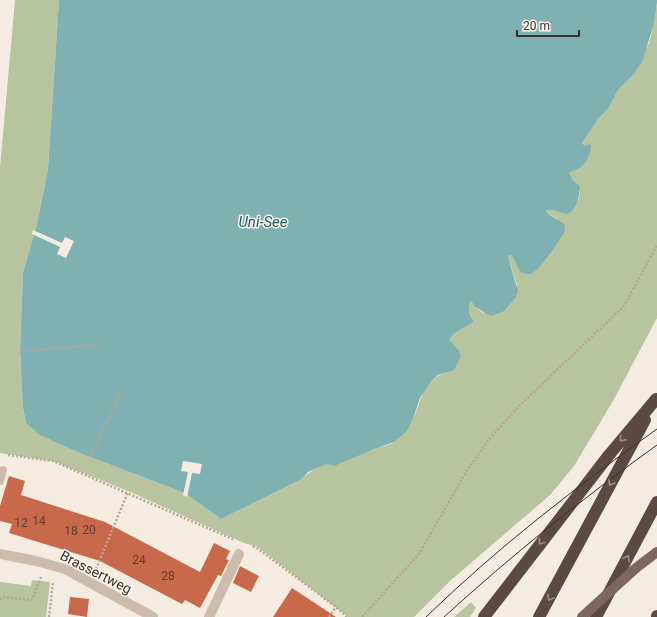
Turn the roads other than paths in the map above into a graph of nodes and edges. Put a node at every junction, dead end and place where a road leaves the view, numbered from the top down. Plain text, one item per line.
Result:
1 (657, 398) edge
2 (3, 470) dead end
3 (0, 481) edge
4 (657, 502) edge
5 (657, 552) edge
6 (0, 554) edge
7 (239, 554) dead end
8 (153, 617) edge
9 (209, 617) edge
10 (484, 617) edge
11 (539, 617) edge
12 (582, 617) edge
13 (596, 617) edge

1 -> 10 highway
1 -> 11 highway
2 - 3 lane
13 -> 4 highway
5 - 12 main road, bridge
6 - 8 street, Brassertweg
7 - 9 street

